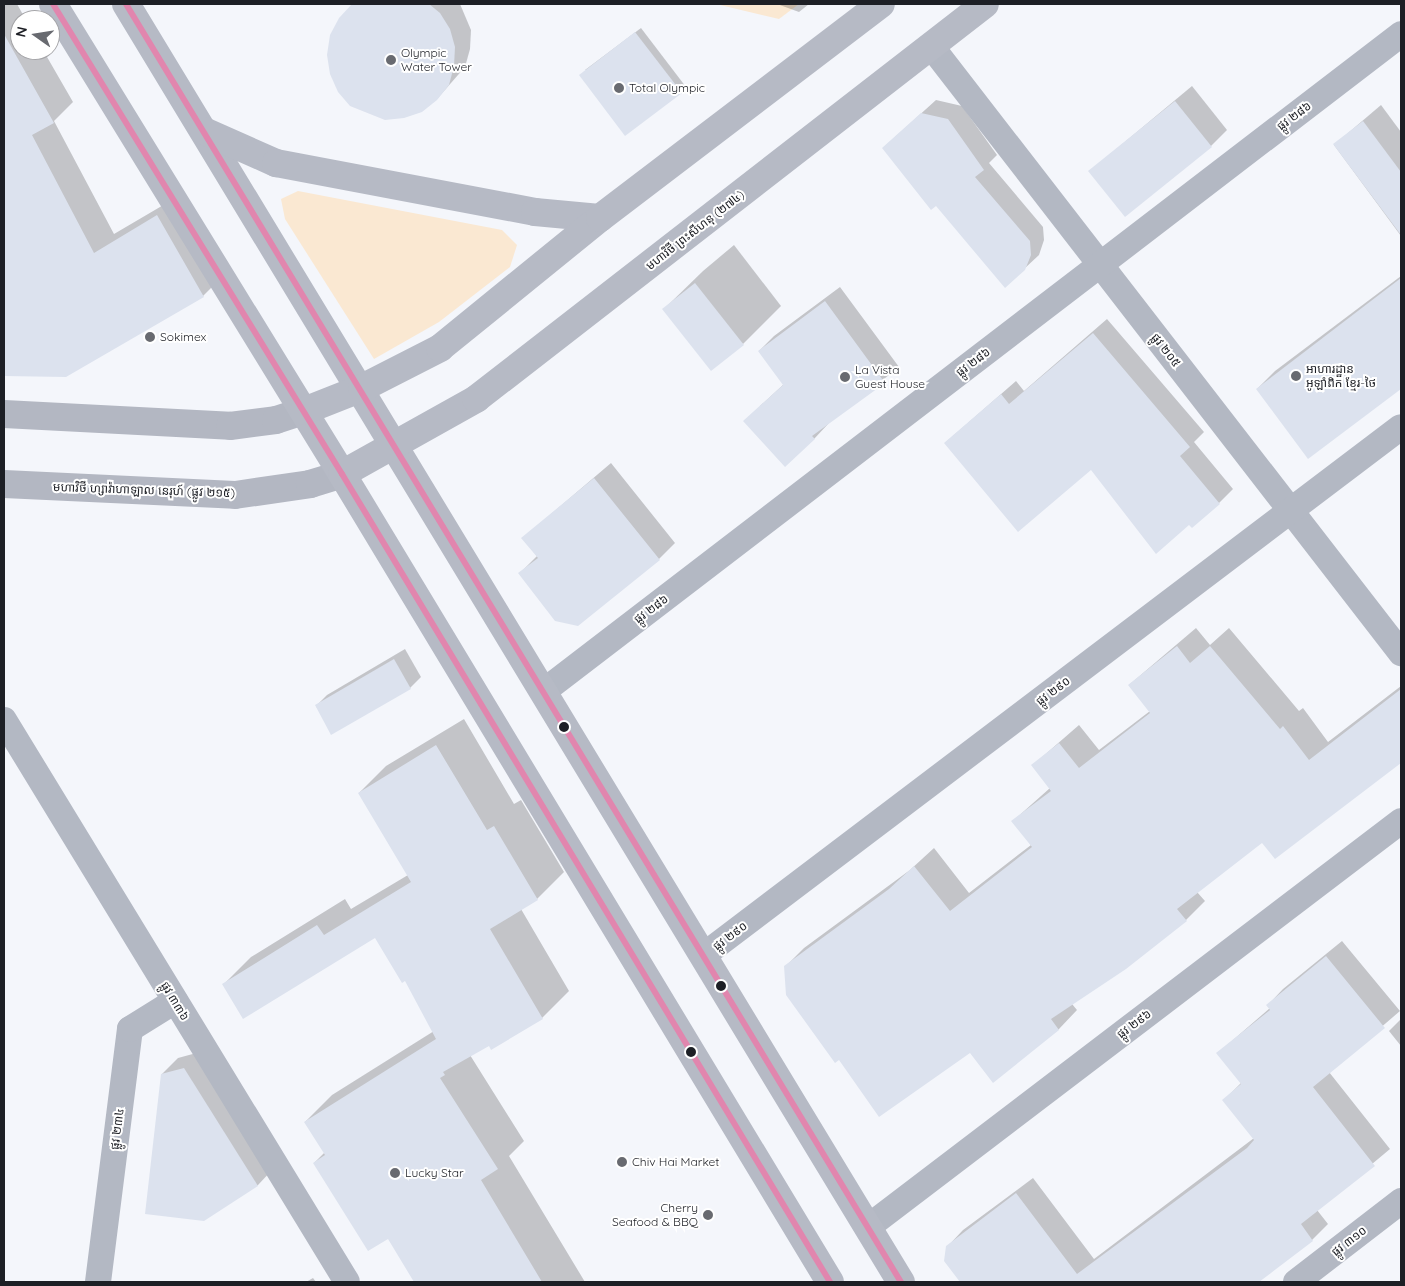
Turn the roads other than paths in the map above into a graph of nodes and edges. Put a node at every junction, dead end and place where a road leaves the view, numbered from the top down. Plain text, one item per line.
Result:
1 (52, 4) edge
2 (126, 4) edge
3 (881, 4) edge
4 (985, 4) edge
5 (1401, 34) edge
6 (931, 46) junction
7 (204, 131) junction
8 (600, 218) junction
9 (1100, 265) junction
10 (362, 388) junction
11 (304, 411) junction
12 (4, 414) edge
13 (1401, 427) edge
14 (397, 446) junction
15 (342, 474) junction
16 (4, 484) edge
17 (1291, 510) junction
18 (1401, 653) edge
19 (544, 691) junction
20 (4, 720) edge
21 (1401, 821) edge
22 (704, 956) junction
23 (175, 1001) junction
24 (1401, 1201) edge
25 (868, 1226) junction
26 (98, 1282) edge
27 (347, 1282) edge
28 (830, 1282) edge
29 (901, 1282) edge
30 (1296, 1282) edge

1 - 11 main road
2 - 7 main road
3 - 8 main road
4 - 6 main road, មហាវិថី ព្រះសីហនុ (២៧៤)
5 - 9 street, ផ្លូវ ២៨៦
6 - 9 street, ផ្លូវ ២០៥
6 - 14 main road, មហាវិថី ព្រះសីហនុ (២៧៤)
7 - 8 main road
7 - 10 main road
8 - 10 main road
9 - 17 street, ផ្លូវ ២០៥
9 - 19 street, ផ្លូវ ២៨៦
10 - 11 main road
10 - 14 main road
11 - 12 main road
11 - 15 main road
13 - 17 street, ផ្លូវ ២៩០
14 - 15 main road, មហាវិថី ព្រះសីហនុ (២៧៤)
14 - 19 main road
15 - 16 main road, មហាវិថី ហ្សាវ៉ាហាឡាល នេរុហ៍ (ផ្លូវ ២១៥)
15 - 28 main road
17 - 18 street, ផ្លូវ ២០៥
17 - 22 street, ផ្លូវ ២៩០
19 - 22 main road
20 - 23 street, ផ្លូវ ៣៣៦
21 - 25 street, ផ្លូវ ២៩៦
22 - 25 main road
23 - 26 street, ផ្លូវ ២៣៤
23 - 27 street, ផ្លូវ ៣៣៦
24 - 30 street, ផ្លូវ ៣១០
25 - 29 main road

